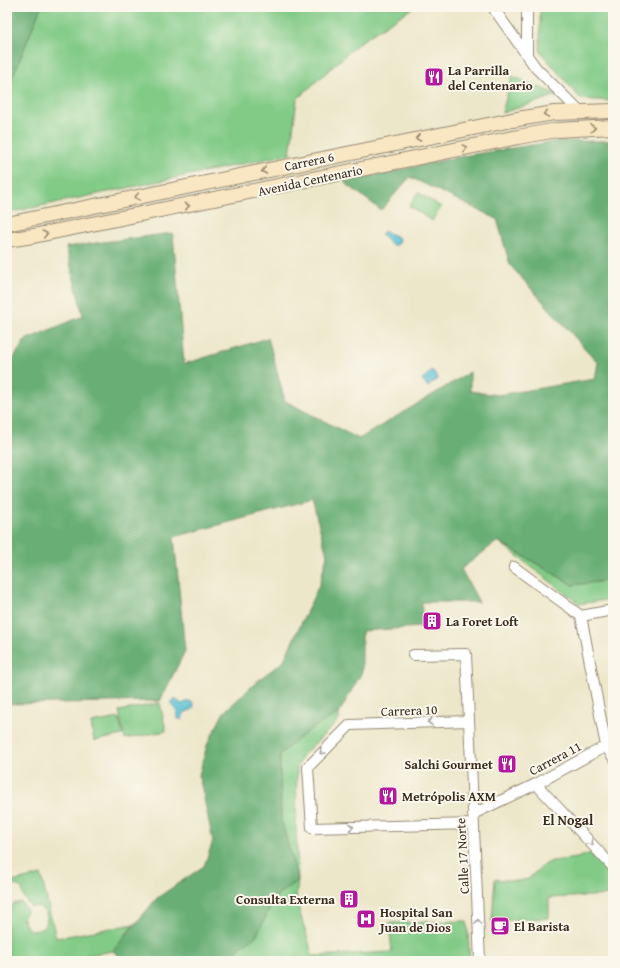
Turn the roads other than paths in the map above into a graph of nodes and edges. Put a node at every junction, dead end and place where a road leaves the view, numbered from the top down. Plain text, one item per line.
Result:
1 (503, 7) edge
2 (527, 7) edge
3 (527, 56) junction
4 (613, 111) edge
5 (580, 112) junction
6 (613, 127) edge
7 (7, 224) edge
8 (7, 240) edge
9 (514, 567) dead end
10 (613, 610) edge
11 (581, 616) junction
12 (413, 655) dead end
13 (469, 721) junction
14 (606, 746) junction
15 (613, 757) edge
16 (536, 784) junction
17 (474, 819) junction
18 (312, 828) joint
19 (613, 867) edge
20 (480, 961) edge

1 - 3 street
2 - 3 street
3 - 5 street
4 - 5 main road, Carrera 6
5 -> 7 main road, Carrera 6
8 -> 6 main road, Avenida Centenario
9 - 11 street
10 - 11 street
11 - 14 street
12 - 13 street, Calle 17 Norte
13 - 17 street, Calle 17 Norte
13 -> 18 street, Carrera 10
14 - 15 street
14 - 16 street, Carrera 11
16 - 17 street, Carrera 11
16 -> 19 street
18 -> 17 street, Carrera 11
20 -> 17 street, Calle 17 Norte

